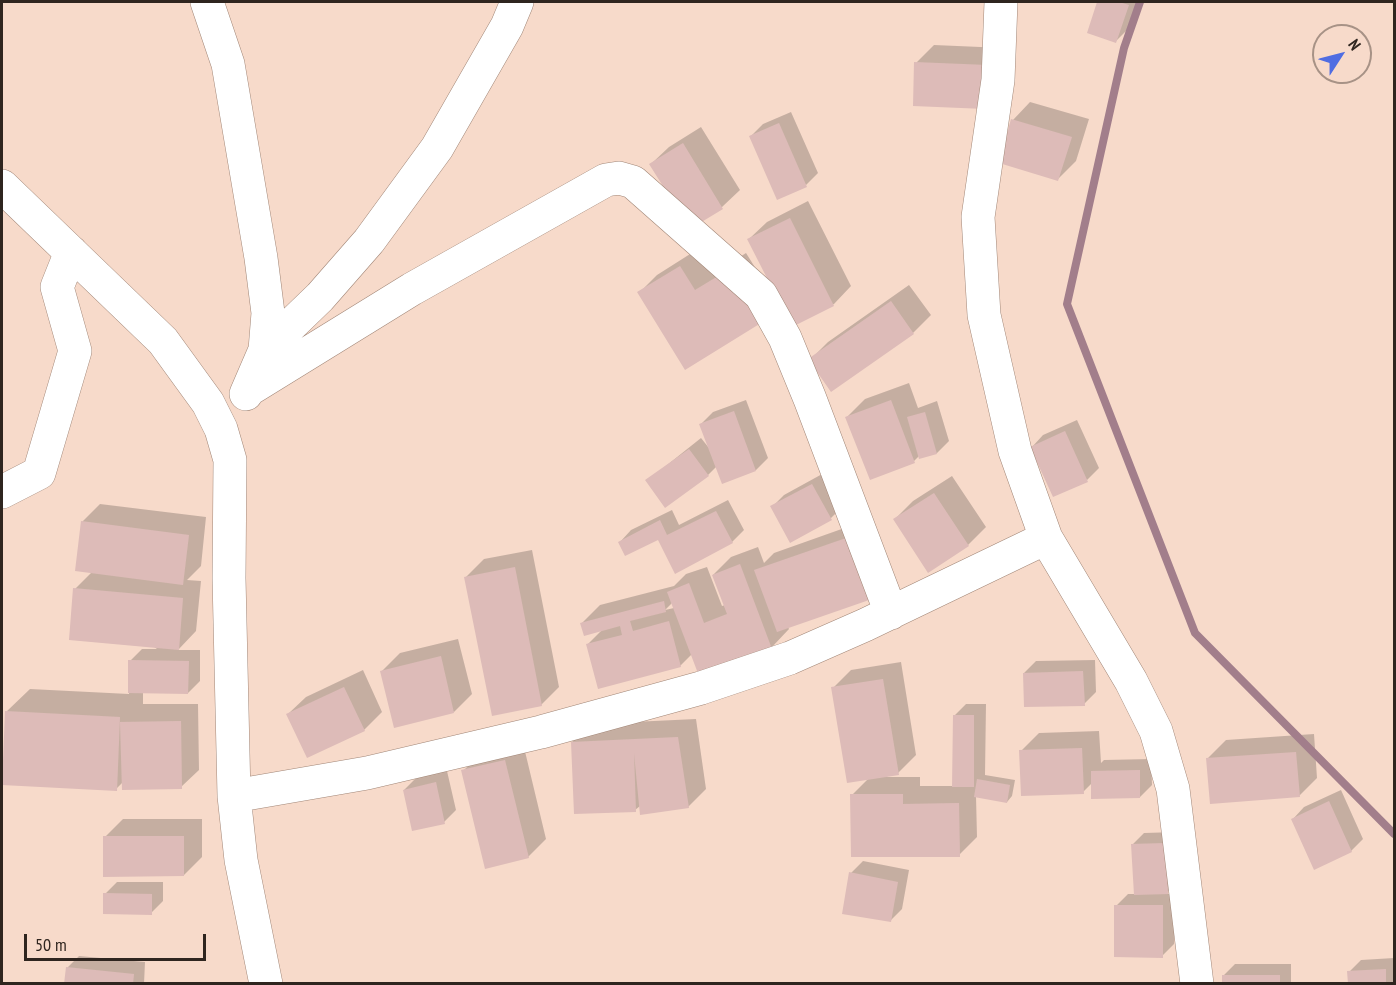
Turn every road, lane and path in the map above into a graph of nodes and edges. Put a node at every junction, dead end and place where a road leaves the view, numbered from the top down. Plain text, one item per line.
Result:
1 (207, 2) edge
2 (517, 2) edge
3 (1001, 2) edge
4 (2, 186) edge
5 (71, 252) junction
6 (265, 350) junction
7 (250, 389) junction
8 (221, 429) junction
9 (2, 492) edge
10 (1046, 538) junction
11 (891, 613) junction
12 (234, 796) junction
13 (266, 984) edge
14 (1197, 984) edge

1 - 6 street
2 - 6 street
3 - 10 street
4 - 5 street
5 - 8 street
5 - 9 street
6 - 7 street
7 - 8 street
7 - 11 street
8 - 12 street
10 - 11 street
10 - 14 street
11 - 12 street
12 - 13 street

